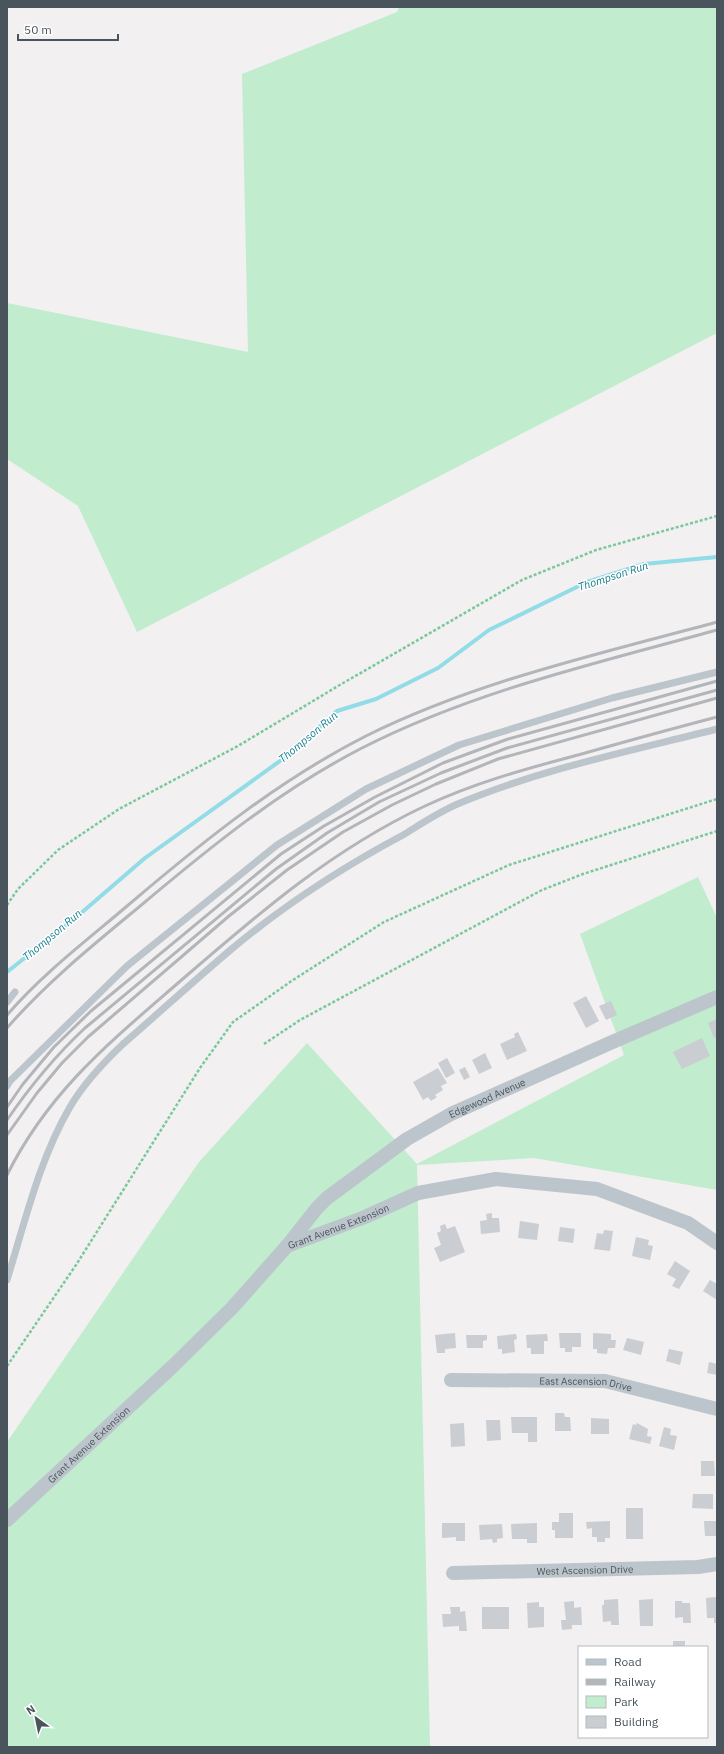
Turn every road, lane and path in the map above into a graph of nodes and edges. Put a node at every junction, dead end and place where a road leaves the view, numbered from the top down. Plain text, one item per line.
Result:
1 (717, 516) edge
2 (717, 672) edge
3 (717, 729) edge
4 (717, 799) edge
5 (717, 831) edge
6 (7, 905) edge
7 (15, 992) dead end
8 (717, 997) edge
9 (7, 1002) edge
10 (264, 1044) dead end
11 (7, 1086) edge
12 (717, 1243) edge
13 (287, 1246) junction
14 (7, 1280) edge
15 (7, 1366) edge
16 (451, 1380) dead end
17 (717, 1409) edge
18 (7, 1520) edge
19 (717, 1564) edge
20 (453, 1573) dead end

1 - 6 path
2 - 11 lane
3 - 14 lane
4 - 15 path
5 - 10 path
7 - 9 lane
8 - 13 street, Edgewood Avenue
12 - 13 street, Grant Avenue Extension
13 - 18 street, Grant Avenue Extension
16 - 17 street, East Ascension Drive
19 - 20 street, West Ascension Drive

